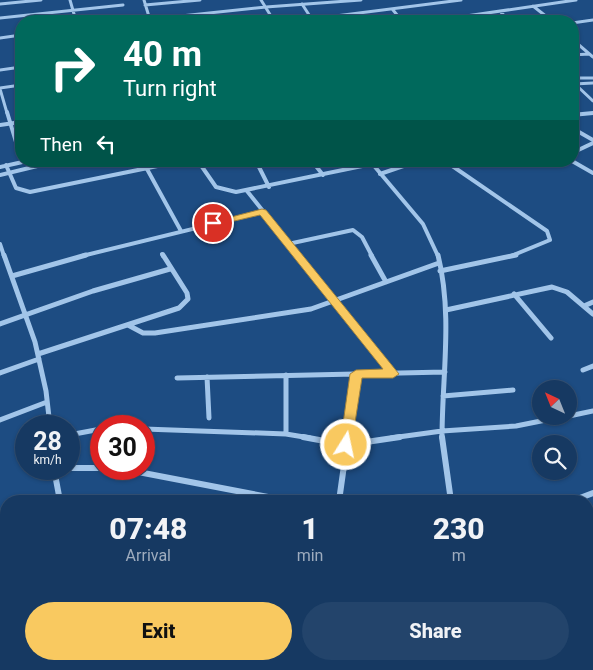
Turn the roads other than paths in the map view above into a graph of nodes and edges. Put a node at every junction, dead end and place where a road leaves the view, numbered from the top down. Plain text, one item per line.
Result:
1 (41, 0) edge
2 (70, 0) edge
3 (144, 0) edge
4 (200, 0) edge
5 (261, 0) edge
6 (361, 0) edge
7 (461, 0) edge
8 (576, 0) edge
9 (182, 1) edge
10 (0, 4) edge
11 (302, 4) junction
12 (122, 5) dead end
13 (145, 5) junction
14 (533, 6) junction
15 (266, 7) junction
16 (393, 10) junction
17 (71, 11) junction
18 (500, 11) junction
19 (202, 14) joint
20 (30, 15) edge
21 (73, 15) edge
22 (148, 15) edge
23 (193, 15) edge
24 (271, 15) edge
25 (310, 15) edge
26 (353, 15) edge
27 (397, 15) edge
28 (470, 15) edge
29 (504, 15) edge
30 (544, 15) edge
31 (15, 17) edge
32 (0, 18) edge
33 (593, 20) edge
34 (579, 22) edge
35 (15, 36) edge
36 (0, 38) edge
37 (579, 45) edge
38 (590, 54) junction
39 (579, 55) edge
40 (593, 57) edge
41 (15, 68) edge
42 (0, 70) edge
43 (579, 78) edge
44 (593, 78) edge
45 (593, 83) edge
46 (579, 84) edge
47 (15, 87) edge
48 (579, 88) edge
49 (0, 89) edge
50 (593, 101) edge
51 (593, 113) edge
52 (579, 114) edge
53 (15, 123) edge
54 (9, 124) junction
55 (0, 125) edge
56 (579, 133) edge
57 (15, 142) edge
58 (593, 142) edge
59 (579, 149) edge
60 (15, 163) edge
61 (6, 165) junction
62 (579, 165) edge
63 (0, 167) edge
64 (31, 167) edge
65 (156, 167) edge
66 (203, 167) edge
67 (259, 167) edge
68 (317, 167) edge
69 (355, 167) edge
70 (374, 167) edge
71 (400, 167) edge
72 (454, 167) edge
73 (147, 169) junction
74 (9, 172) junction
75 (593, 173) edge
76 (380, 174) junction
77 (0, 175) edge
78 (323, 175) junction
79 (269, 187) junction
80 (247, 192) junction
81 (262, 212) junction
82 (181, 231) junction
83 (0, 244) edge
84 (288, 244) junction
85 (162, 254) dead end
86 (2, 255) edge
87 (439, 263) junction
88 (170, 269) junction
89 (440, 271) junction
90 (12, 276) junction
91 (386, 282) junction
92 (514, 294) junction
93 (335, 301) junction
94 (593, 302) edge
95 (584, 306) junction
96 (446, 310) junction
97 (593, 314) edge
98 (25, 315) junction
99 (0, 324) edge
100 (128, 325) junction
101 (551, 338) dead end
102 (39, 356) junction
103 (593, 366) edge
104 (583, 370) dead end
105 (445, 372) junction
106 (0, 373) edge
107 (356, 374) junction
108 (393, 374) junction
109 (286, 375) junction
110 (207, 377) junction
111 (177, 378) dead end
112 (513, 390) dead end
113 (443, 396) junction
114 (47, 402) junction
115 (593, 411) edge
116 (578, 414) edge
117 (49, 415) edge
118 (209, 418) dead end
119 (0, 420) edge
120 (532, 423) edge
121 (155, 429) edge
122 (442, 431) junction
123 (286, 434) junction
124 (346, 445) junction
125 (155, 475) edge
126 (56, 480) edge
127 (59, 495) edge
128 (259, 495) edge
129 (341, 495) edge
130 (450, 495) edge

1 - 10 street
2 - 17 street
3 - 13 street
4 - 9 street
5 - 15 street
6 - 11 street
7 - 16 street
8 - 14 street
9 - 13 street
11 - 15 street
11 - 25 street
12 - 17 street
13 - 22 street
14 - 18 street
14 - 30 street
15 - 19 street
15 - 24 street
16 - 26 street
16 - 27 street
17 - 20 street
17 - 21 street
18 - 28 street
18 - 29 street
19 - 23 street
31 - 32 street
33 - 34 street
35 - 36 street
37 - 38 street
38 - 39 street
38 - 40 street
41 - 42 street
43 - 44 street
45 - 46 street
47 - 49 street
48 - 50 street
49 - 54 street
51 - 52 street
53 - 54 street
54 - 55 street
54 - 57 street
56 - 58 street
58 - 59 street
60 - 61 street
61 - 63 street
61 - 74 street
62 - 75 street
64 - 74 street
65 - 73 street
66 - 80 street
67 - 79 street
68 - 78 street
69 - 78 street
70 - 76 street
71 - 76 street
72 - 89 street
73 - 74 street
73 - 82 street
74 - 77 street
76 - 87 street
78 - 79 street
79 - 80 street
80 - 81 street
81 - 82 street
81 - 84 street
82 - 90 street
83 - 86 street
84 - 91 street
84 - 93 street
85 - 88 street
86 - 90 street
87 - 89 street
87 - 91 street
88 - 98 street
88 - 100 street
89 - 96 street
90 - 98 street
91 - 93 street
92 - 95 street
92 - 96 street
92 - 101 street
93 - 100 street
93 - 108 street
94 - 95 street
95 - 97 street
96 - 105 street
98 - 99 street
98 - 102 street
100 - 102 street
102 - 106 street
102 - 114 street
103 - 104 street
105 - 108 street
105 - 113 street
107 - 108 street
107 - 109 street
107 - 124 street
109 - 110 street
109 - 123 street
110 - 111 street
110 - 118 street
112 - 113 street
113 - 122 street
114 - 117 street
114 - 119 street
115 - 116 street
120 - 122 street
121 - 123 street
122 - 124 street
122 - 130 street
123 - 124 street
124 - 129 street
125 - 128 street
126 - 127 street

